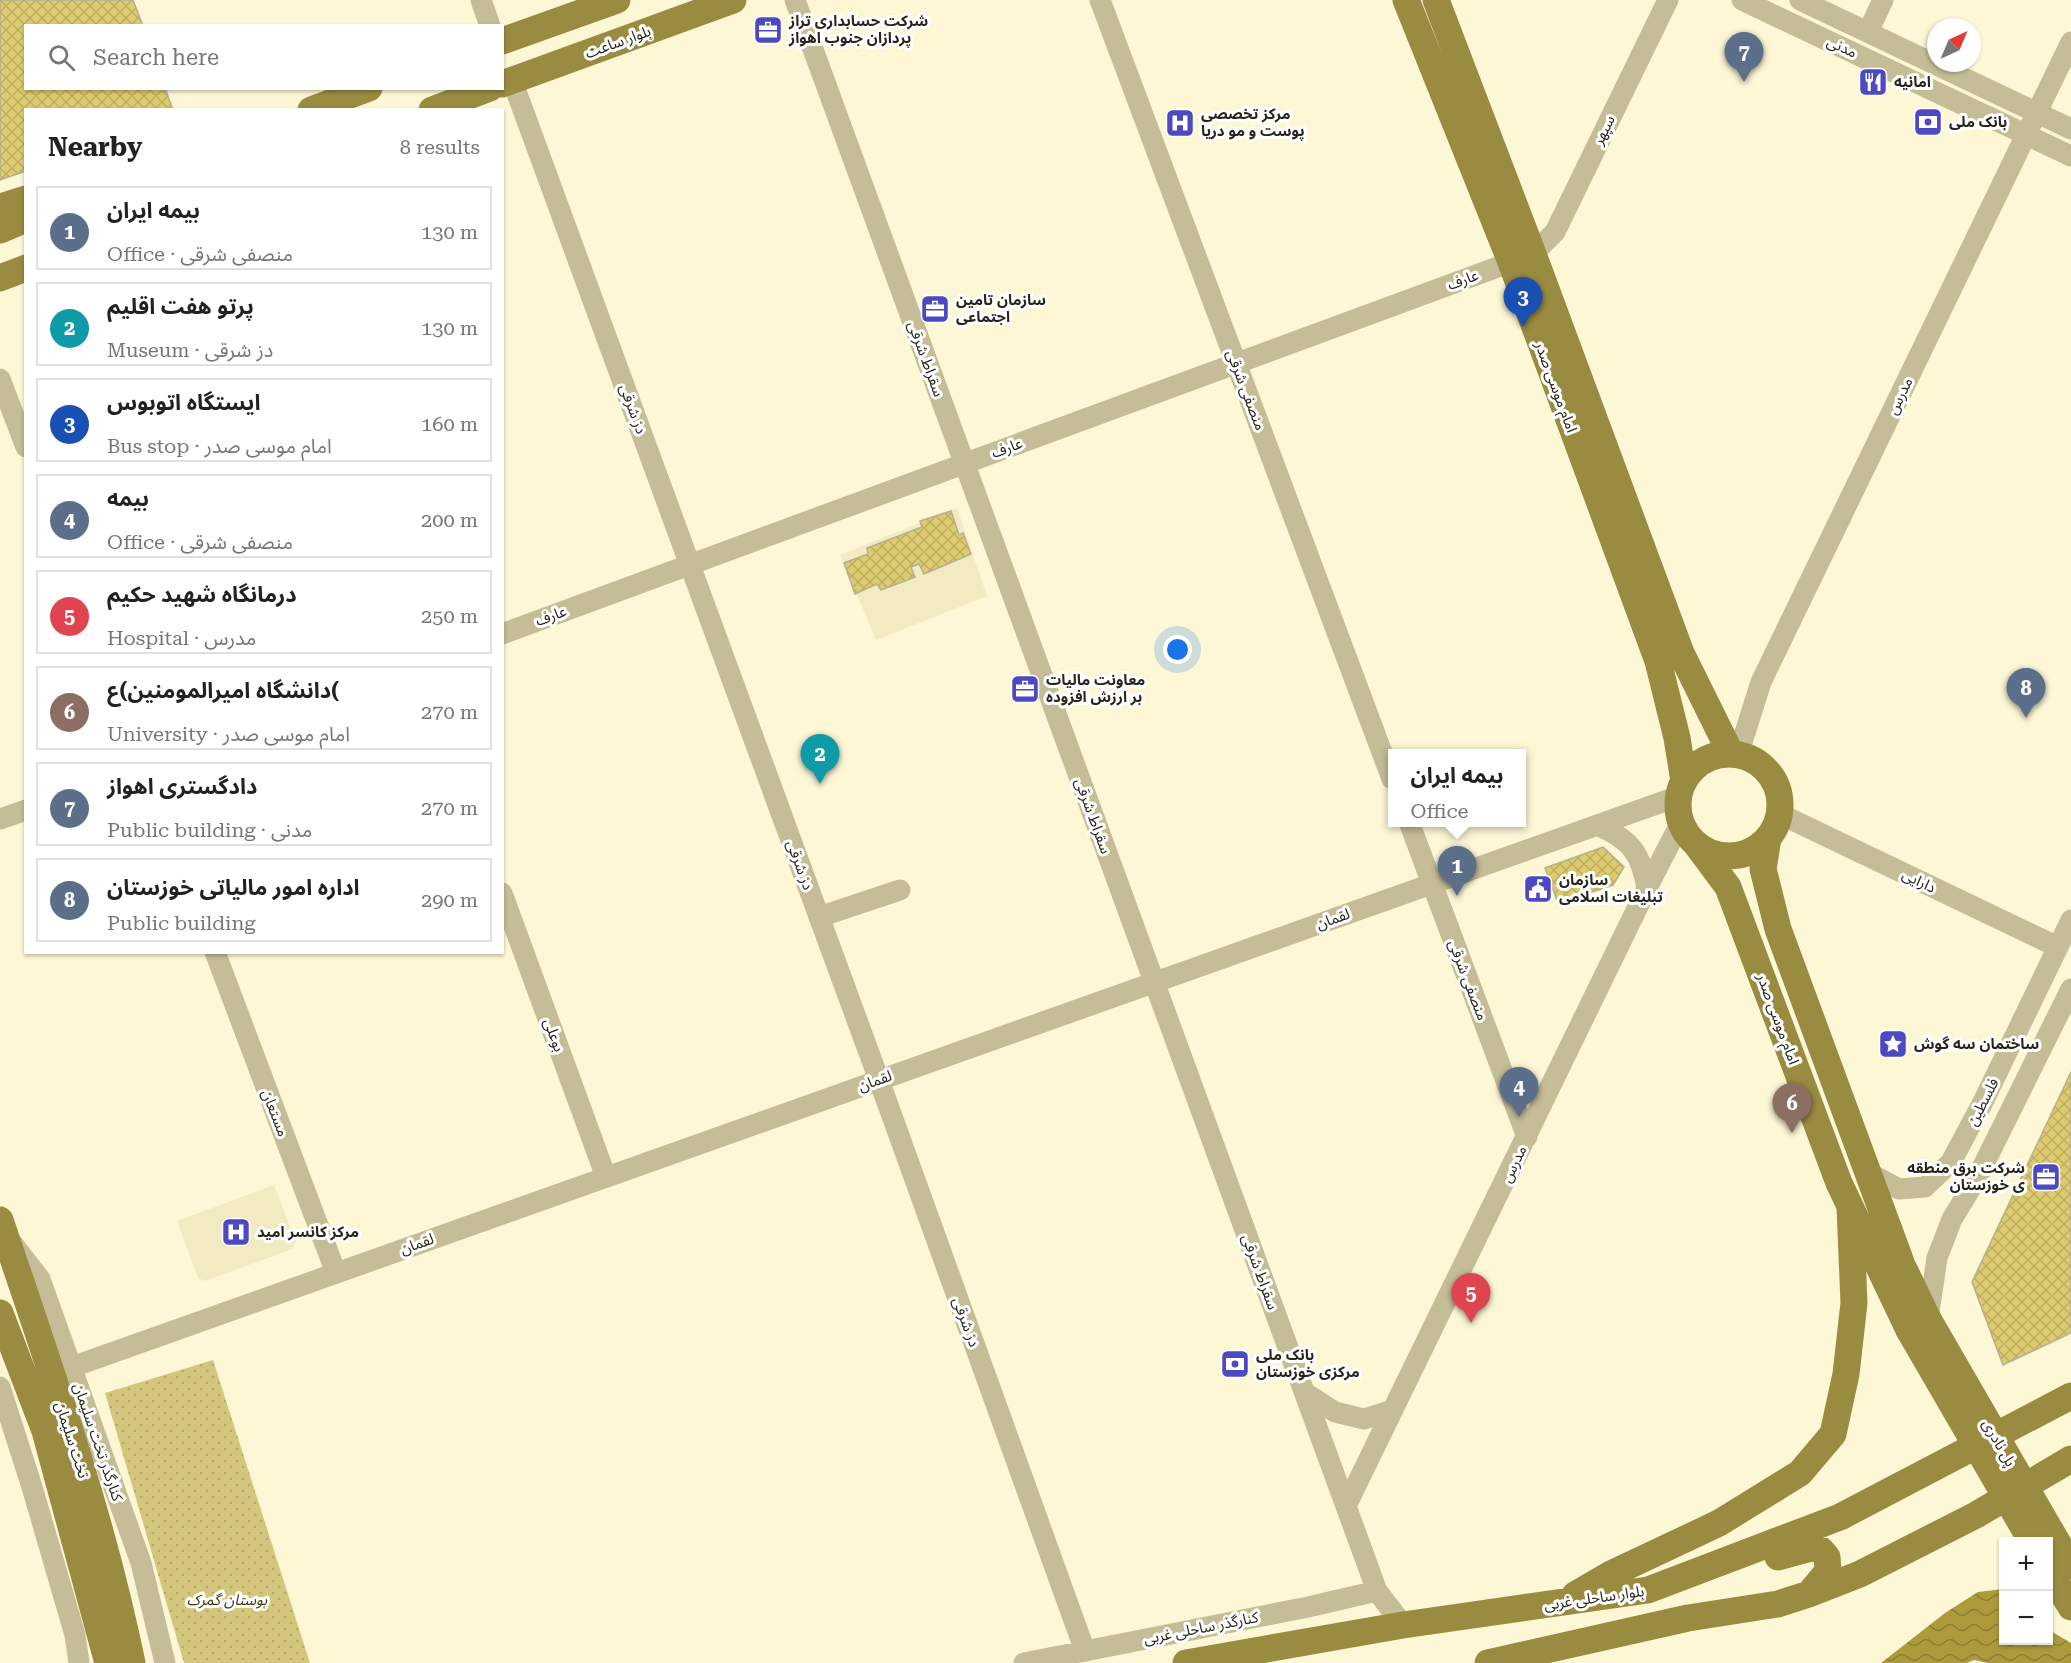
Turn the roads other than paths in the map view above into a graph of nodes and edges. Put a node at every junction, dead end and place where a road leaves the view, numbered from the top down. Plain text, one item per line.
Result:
1 (481, 0) edge
2 (617, 0) edge
3 (733, 0) edge
4 (795, 0) edge
5 (1100, 0) edge
6 (1406, 0) edge
7 (1436, 0) edge
8 (1668, 0) edge
9 (1743, 0) edge
10 (1800, 0) edge
11 (1883, 0) edge
12 (489, 24) edge
13 (1868, 32) junction
14 (504, 40) edge
15 (2071, 42) edge
16 (504, 83) edge
17 (364, 90) edge
18 (485, 90) edge
19 (503, 90) edge
20 (315, 108) edge
21 (437, 108) edge
22 (2037, 112) junction
23 (2071, 129) edge
24 (2026, 135) junction
25 (2071, 156) edge
26 (24, 200) edge
27 (0, 207) edge
28 (24, 220) edge
29 (0, 230) edge
30 (24, 253) edge
31 (1522, 258) junction
32 (0, 261) edge
33 (24, 269) edge
34 (0, 278) edge
35 (1236, 363) junction
36 (0, 379) edge
37 (24, 442) edge
38 (964, 464) junction
39 (690, 565) junction
40 (504, 633) edge
41 (1735, 754) junction
42 (1388, 768) edge
43 (1681, 800) junction
44 (24, 811) edge
45 (0, 819) edge
46 (1597, 825) junction
47 (1774, 826) junction
48 (1411, 827) edge
49 (1696, 844) junction
50 (1432, 884) junction
51 (1647, 888) junction
52 (900, 890) dead end
53 (504, 897) edge
54 (819, 917) junction
55 (2071, 920) edge
56 (2058, 947) junction
57 (216, 954) edge
58 (1154, 982) junction
59 (2071, 990) edge
60 (879, 1080) junction
61 (1527, 1137) junction
62 (1951, 1162) junction
63 (1867, 1172) junction
64 (606, 1177) junction
65 (1977, 1178) junction
66 (1850, 1207) junction
67 (2, 1227) edge
68 (336, 1273) junction
69 (0, 1313) edge
70 (1918, 1324) junction
71 (72, 1367) junction
72 (0, 1387) edge
73 (1304, 1392) junction
74 (2071, 1396) edge
75 (1393, 1410) junction
76 (2071, 1459) edge
77 (1346, 1506) junction
78 (2029, 1537) edge
79 (2071, 1566) edge
80 (1704, 1569) junction
81 (2053, 1576) edge
82 (1377, 1591) junction
83 (1809, 1594) junction
84 (1561, 1603) junction
85 (2071, 1607) edge
86 (1403, 1625) junction
87 (1085, 1651) junction
88 (79, 1663) edge
89 (108, 1663) edge
90 (132, 1663) edge
91 (165, 1663) edge
92 (1024, 1663) edge
93 (1186, 1663) edge
94 (1488, 1663) edge

1 - 12 street
2 - 14 main road
3 - 16 main road, بلوار ساعت
4 - 38 street, سقراط شرقی
5 - 35 street, منصفی شرقی
6 - 31 main road, امام موسی صدر
7 - 31 main road, امام موسی صدر
8 - 31 street, سپهر
9 - 24 street, مدنی
10 - 13 street, مدنی
11 - 13 street
13 - 22 street, مدنی
15 - 22 street, مدرس
17 - 20 main road
18 - 21 main road, بلوار ساعت
19 - 39 street, دز شرقی
22 - 23 street, مدنی
22 - 24 street, مدرس
24 - 25 street, مدنی
24 - 41 street, مدرس
26 - 27 main road
28 - 29 main road
30 - 32 main road
31 - 35 street, عارف
31 - 41 main road, امام موسی صدر
31 - 43 main road, امام موسی صدر
33 - 34 main road
35 - 38 street, عارف
35 - 42 street, منصفی شرقی
36 - 37 street
38 - 39 street, عارف
38 - 58 street, سقراط شرقی
39 - 40 street, عارف
39 - 54 street, دز شرقی
41 - 43 main road
41 - 47 main road
43 - 46 street, لقمان
43 - 49 main road
43 - 51 street, مدرس
44 - 45 street
46 - 50 street, لقمان
46 - 51 street
47 - 49 main road
47 - 56 street, دارایی
47 - 63 main road, امام موسی صدر
48 - 50 street, منصفی شرقی
49 - 66 main road, امام موسی صدر
50 - 58 street, لقمان
50 - 61 street, منصفی شرقی
51 - 61 street, مدرس
52 - 54 street
53 - 64 street, بوعلی
54 - 60 street, دز شرقی
55 - 56 street, فلسطین
56 - 62 street, فلسطین
57 - 68 street, مستعان
58 - 60 street, لقمان
58 - 73 street, سقراط شرقی
59 - 65 street, فلسطین
60 - 64 street, لقمان
60 - 87 street, دز شرقی
61 - 75 street, مدرس
62 - 63 street, فلسطین
62 - 65 street
63 - 70 main road, امام موسی صدر
64 - 68 street, لقمان
65 - 70 street, فلسطین
66 - 70 main road, امام موسی صدر
66 - 84 main road
67 - 71 street, کنارگذر تخت سلیمان
67 - 90 main road, تخت سلیمان
68 - 71 street, لقمان
69 - 89 main road, تخت سلیمان
70 - 78 main road, پل نادری, bridge
70 - 79 main road, پل نادری, bridge
71 - 91 street, کنارگذر تخت سلیمان
72 - 88 street
73 - 75 street
73 - 77 street, سقراط شرقی
74 - 80 main road, بلوار ساحلی غربی
75 - 77 street, مدرس
76 - 83 main road
77 - 82 street, سقراط شرقی
80 - 83 main road
80 - 84 main road, بلوار ساحلی غربی
81 - 85 main road
82 - 86 street, سقراط شرقی
82 - 87 street, کنارگذر ساحلی غربی
83 - 94 main road
84 - 86 main road, بلوار ساحلی غربی
86 - 93 main road, بلوار ساحلی غربی
87 - 92 street, کنارگذر ساحلی غربی

